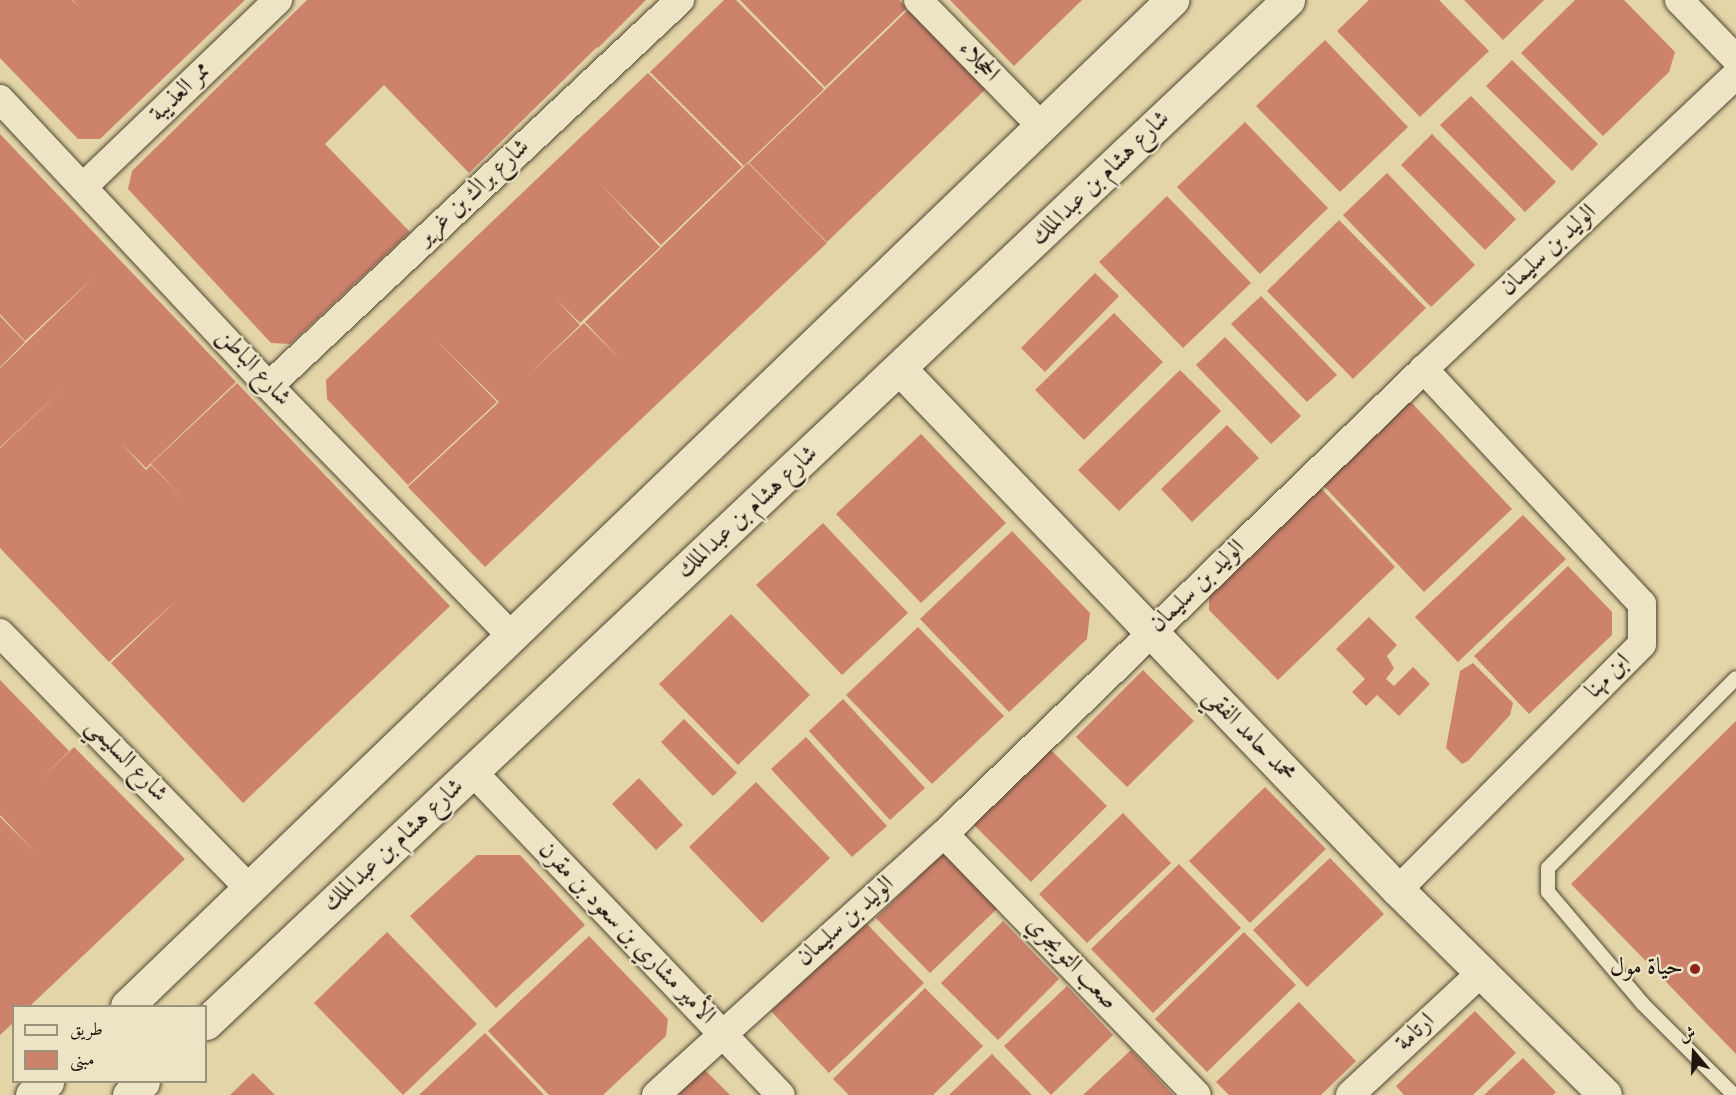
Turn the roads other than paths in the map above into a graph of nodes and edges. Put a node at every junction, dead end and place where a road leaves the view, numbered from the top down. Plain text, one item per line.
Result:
1 (278, 0) edge
2 (678, 0) edge
3 (918, 0) edge
4 (1172, 0) edge
5 (1288, 0) edge
6 (1679, 0) edge
7 (1736, 59) edge
8 (1736, 75) edge
9 (0, 99) edge
10 (1039, 124) junction
11 (84, 186) junction
12 (1424, 369) junction
13 (901, 370) junction
14 (269, 386) junction
15 (0, 633) edge
16 (509, 634) junction
17 (1150, 634) junction
18 (1736, 678) edge
19 (473, 772) junction
20 (944, 834) junction
21 (251, 890) junction
22 (1398, 890) junction
23 (1483, 971) junction
24 (128, 1005) edge
25 (207, 1022) edge
26 (722, 1034) junction
27 (46, 1083) edge
28 (142, 1083) edge
29 (32, 1095) edge
30 (129, 1095) edge
31 (656, 1095) edge
32 (781, 1095) edge
33 (1197, 1095) edge
34 (1350, 1095) edge
35 (1605, 1095) edge
36 (1734, 1095) edge

1 - 11 street, ممر العذيبة
2 - 14 street, شارع براك بن غرير
3 - 10 street, الحجلاء
4 - 10 street
5 - 13 street, شارع هشام بن عبدالملك
6 - 7 street
8 - 12 street, الوليد بن سليمان
9 - 11 street, شارع الباطن
10 - 16 street
11 - 14 street, شارع الباطن
12 - 17 street, الوليد بن سليمان
12 - 22 street, ابن مهنا
13 - 17 street, محمد حامد الفقي
13 - 19 street, شارع هشام بن عبدالملك
14 - 16 street, شارع الباطن
15 - 21 street, شارع السليمي
16 - 21 street
17 - 20 street, الوليد بن سليمان
17 - 22 street, محمد حامد الفقي
18 - 36 lane
19 - 25 street, شارع هشام بن عبدالملك
19 - 26 street, الأمير مشاري بن سعود بن مقرن
20 - 26 street, الوليد بن سليمان
20 - 33 street, صعب التويجري
21 - 24 street
22 - 23 street, محمد حامد الفقي
23 - 34 street, ارتامة
23 - 35 street, محمد حامد الفقي
26 - 31 street, الوليد بن سليمان
26 - 32 street, الأمير مشاري بن سعود بن مقرن
27 - 29 street
28 - 30 street

